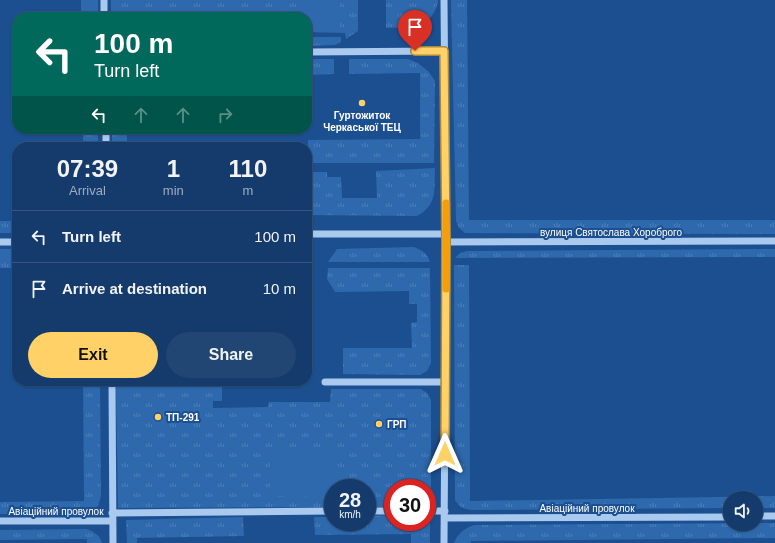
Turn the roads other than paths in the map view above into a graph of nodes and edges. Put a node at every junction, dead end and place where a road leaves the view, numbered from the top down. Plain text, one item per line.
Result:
1 (104, 0) edge
2 (444, 0) edge
3 (104, 12) edge
4 (444, 51) junction
5 (312, 52) edge
6 (312, 234) edge
7 (446, 238) junction
8 (0, 242) edge
9 (12, 242) edge
10 (775, 242) edge
11 (325, 382) dead end
12 (445, 382) junction
13 (112, 386) edge
14 (324, 512) edge
15 (436, 512) edge
16 (445, 514) junction
17 (763, 516) edge
18 (775, 516) edge
19 (113, 517) junction
20 (723, 517) edge
21 (0, 521) edge
22 (113, 543) edge
23 (444, 543) edge

1 - 3 street
2 - 4 street
4 - 5 street
4 - 7 street
6 - 7 street, вулиця Святослава Хороброго
7 - 10 street, вулиця Святослава Хороброго
7 - 12 street
8 - 9 street
11 - 12 street
12 - 16 street
13 - 19 street
14 - 19 street, Авіаційний провулок
15 - 16 street, Авіаційний провулок
16 - 20 street, Авіаційний провулок
16 - 23 street
17 - 18 street
19 - 21 street, Авіаційний провулок
19 - 22 street

